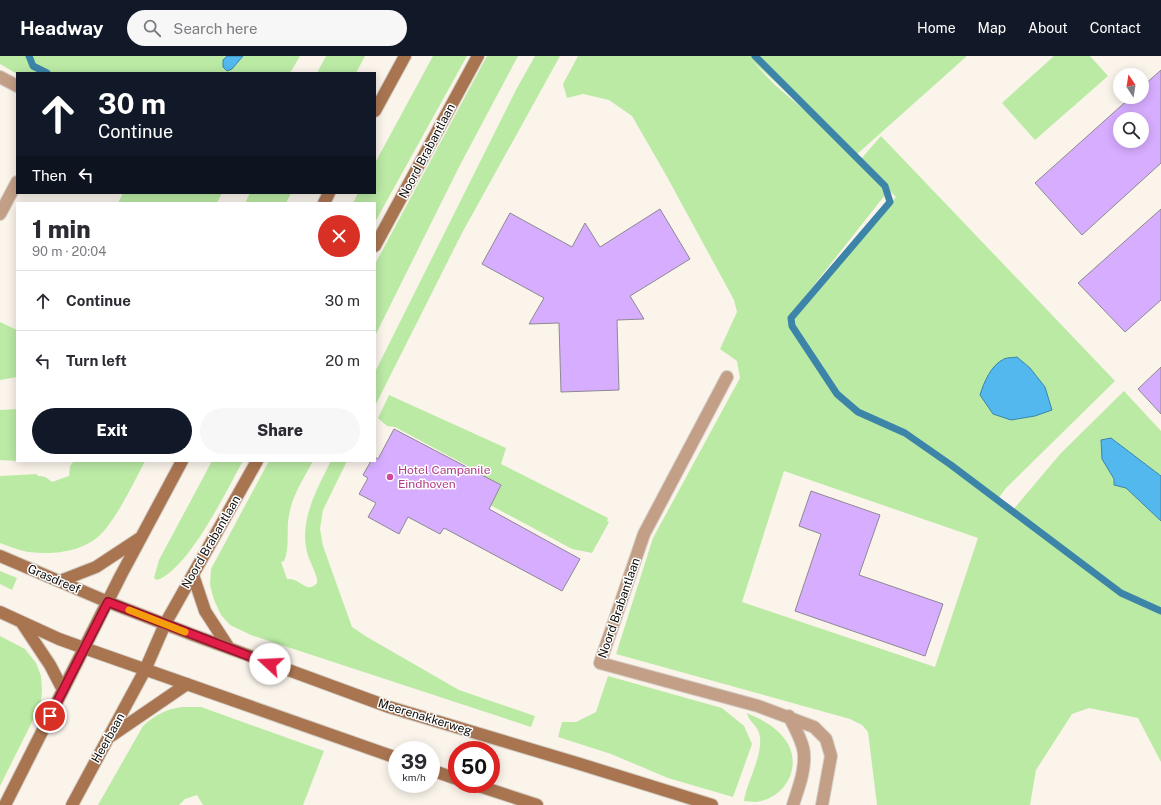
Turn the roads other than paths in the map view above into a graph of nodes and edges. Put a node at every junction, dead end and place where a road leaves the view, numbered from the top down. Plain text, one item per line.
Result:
1 (406, 56) edge
2 (478, 56) edge
3 (0, 77) edge
4 (16, 85) edge
5 (376, 109) edge
6 (16, 184) edge
7 (0, 214) edge
8 (376, 244) edge
9 (727, 377) dead end
10 (181, 462) edge
11 (257, 462) edge
12 (141, 537) junction
13 (0, 556) edge
14 (193, 575) junction
15 (60, 581) junction
16 (108, 602) junction
17 (0, 612) edge
18 (21, 622) junction
19 (165, 624) junction
20 (84, 648) junction
21 (229, 648) junction
22 (145, 670) junction
23 (187, 684) junction
24 (63, 690) junction
25 (789, 716) junction
26 (108, 738) junction
27 (388, 755) edge
28 (500, 793) edge
29 (5, 805) edge
30 (72, 805) edge
31 (537, 805) edge
32 (712, 805) edge
33 (793, 805) edge
34 (822, 805) edge

1 - 5 main road
2 - 8 main road, Noord Brabantlaan
3 - 4 street
6 - 7 street
9 - 25 street, Noord Brabantlaan
10 - 12 main road
11 - 14 main road, Noord Brabantlaan
12 - 15 main road
12 - 16 main road
13 - 15 main road, Grasdreef
14 - 19 main road, Noord Brabantlaan
14 - 21 main road
15 - 16 main road, Grasdreef
16 - 19 main road, Grasdreef
16 - 20 main road
17 - 18 main road
18 - 20 main road
18 - 24 main road
19 - 21 main road, Meerenakkerweg
19 - 22 main road, Noord Brabantlaan
20 - 22 main road
20 - 24 main road
21 - 32 main road, Meerenakkerweg
22 - 23 main road
22 - 26 main road, Heerbaan
23 - 26 main road
23 - 27 main road
24 - 29 main road
25 - 33 street
25 - 34 street, Noord Brabantlaan
26 - 30 main road, Heerbaan
28 - 31 main road

